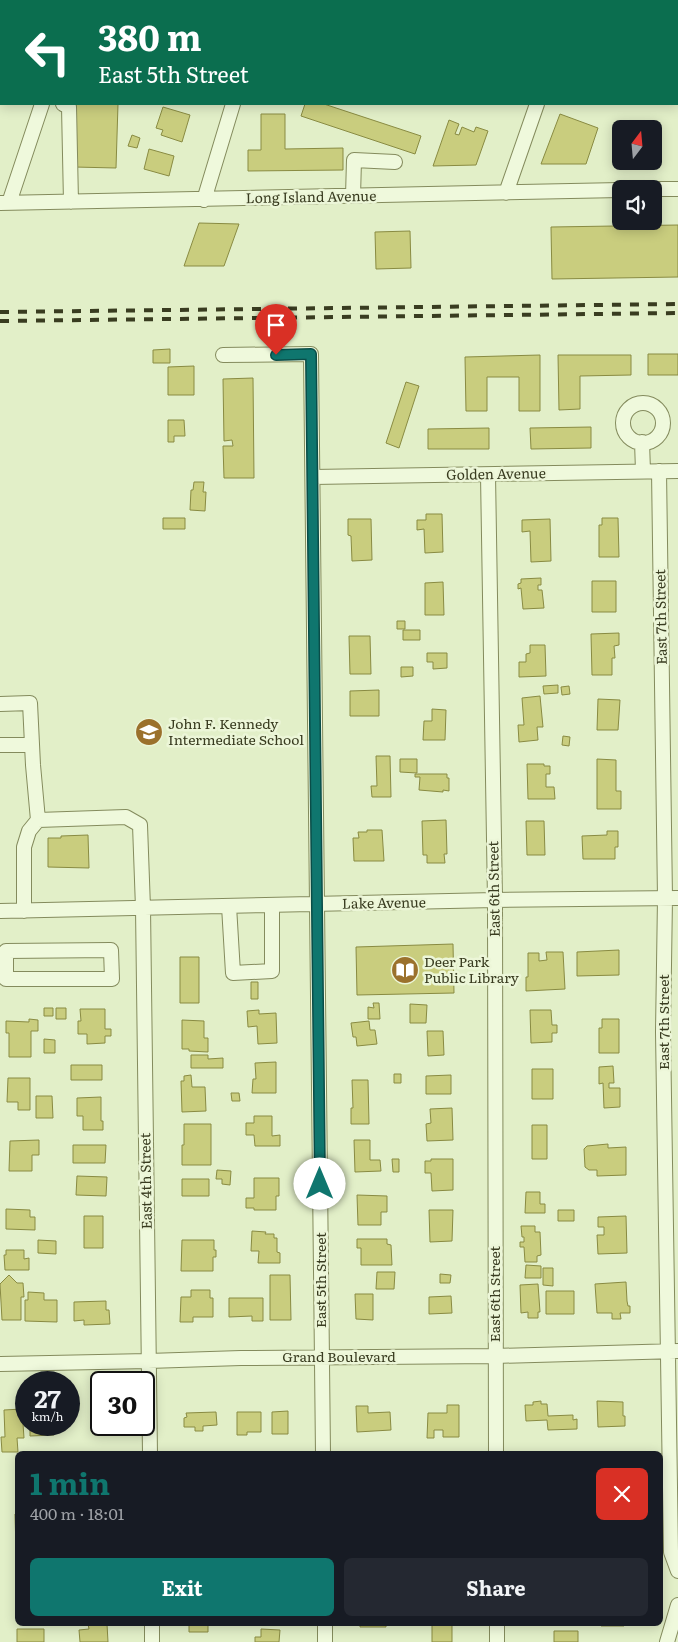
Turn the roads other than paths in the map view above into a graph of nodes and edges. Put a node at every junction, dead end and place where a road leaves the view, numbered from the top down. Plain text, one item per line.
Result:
1 (42, 105) edge
2 (65, 105) edge
3 (232, 105) edge
4 (537, 105) edge
5 (395, 162) dead end
6 (662, 189) edge
7 (678, 189) edge
8 (612, 190) edge
9 (506, 192) junction
10 (353, 196) junction
11 (204, 200) junction
12 (71, 202) junction
13 (4, 203) edge
14 (223, 355) dead end
15 (642, 442) dead end
16 (678, 470) edge
17 (643, 471) junction
18 (660, 471) junction
19 (488, 475) junction
20 (313, 477) junction
21 (0, 704) edge
22 (32, 744) junction
23 (0, 745) edge
24 (38, 820) junction
25 (672, 898) edge
26 (495, 900) junction
27 (318, 904) junction
28 (229, 906) junction
29 (272, 906) junction
30 (143, 908) junction
31 (0, 911) edge
32 (24, 911) junction
33 (3, 971) edge
34 (673, 1351) edge
35 (495, 1356) junction
36 (322, 1357) junction
37 (148, 1361) junction
38 (0, 1364) edge
39 (150, 1451) edge
40 (323, 1451) edge
41 (496, 1451) edge
42 (678, 1571) edge
43 (678, 1605) edge
44 (152, 1626) edge
45 (325, 1626) edge
46 (497, 1626) edge
47 (152, 1642) edge
48 (325, 1642) edge
49 (497, 1642) edge
50 (667, 1642) edge

1 - 13 street
2 - 12 street
3 - 11 street
4 - 9 street
5 - 10 street
6 - 7 street
8 - 9 street, Long Island Avenue
9 - 10 street, Long Island Avenue
10 - 11 street, Long Island Avenue
11 - 12 street, Long Island Avenue
12 - 13 street, Long Island Avenue
14 - 20 street, East 5th Street
15 - 17 street
16 - 18 street, Golden Avenue
17 - 18 street, Golden Avenue
17 - 19 street, Golden Avenue
18 - 25 street, East 7th Street
19 - 20 street, Golden Avenue
19 - 26 street, East 6th Street
20 - 27 street, East 5th Street
21 - 22 street
22 - 23 street
22 - 24 street
24 - 30 street, East 4th Street
24 - 32 street
25 - 26 street, Lake Avenue
25 - 34 street, East 7th Street
26 - 27 street, Lake Avenue
26 - 35 street, East 6th Street
27 - 29 street, Lake Avenue
27 - 36 street, East 5th Street
28 - 29 street, Lake Avenue
28 - 29 street
28 - 30 street, Lake Avenue
30 - 32 street, Lake Avenue
30 - 37 street, East 4th Street
31 - 32 street, Lake Avenue
33 - 33 street
34 - 35 street, Grand Boulevard
34 - 42 street, East 7th Street
35 - 36 street, Grand Boulevard
35 - 41 street, East 6th Street
36 - 37 street, Grand Boulevard
36 - 40 street, East 5th Street
37 - 38 street, Grand Boulevard
37 - 39 street, East 4th Street
43 - 50 street
44 - 47 street
45 - 48 street
46 - 49 street

